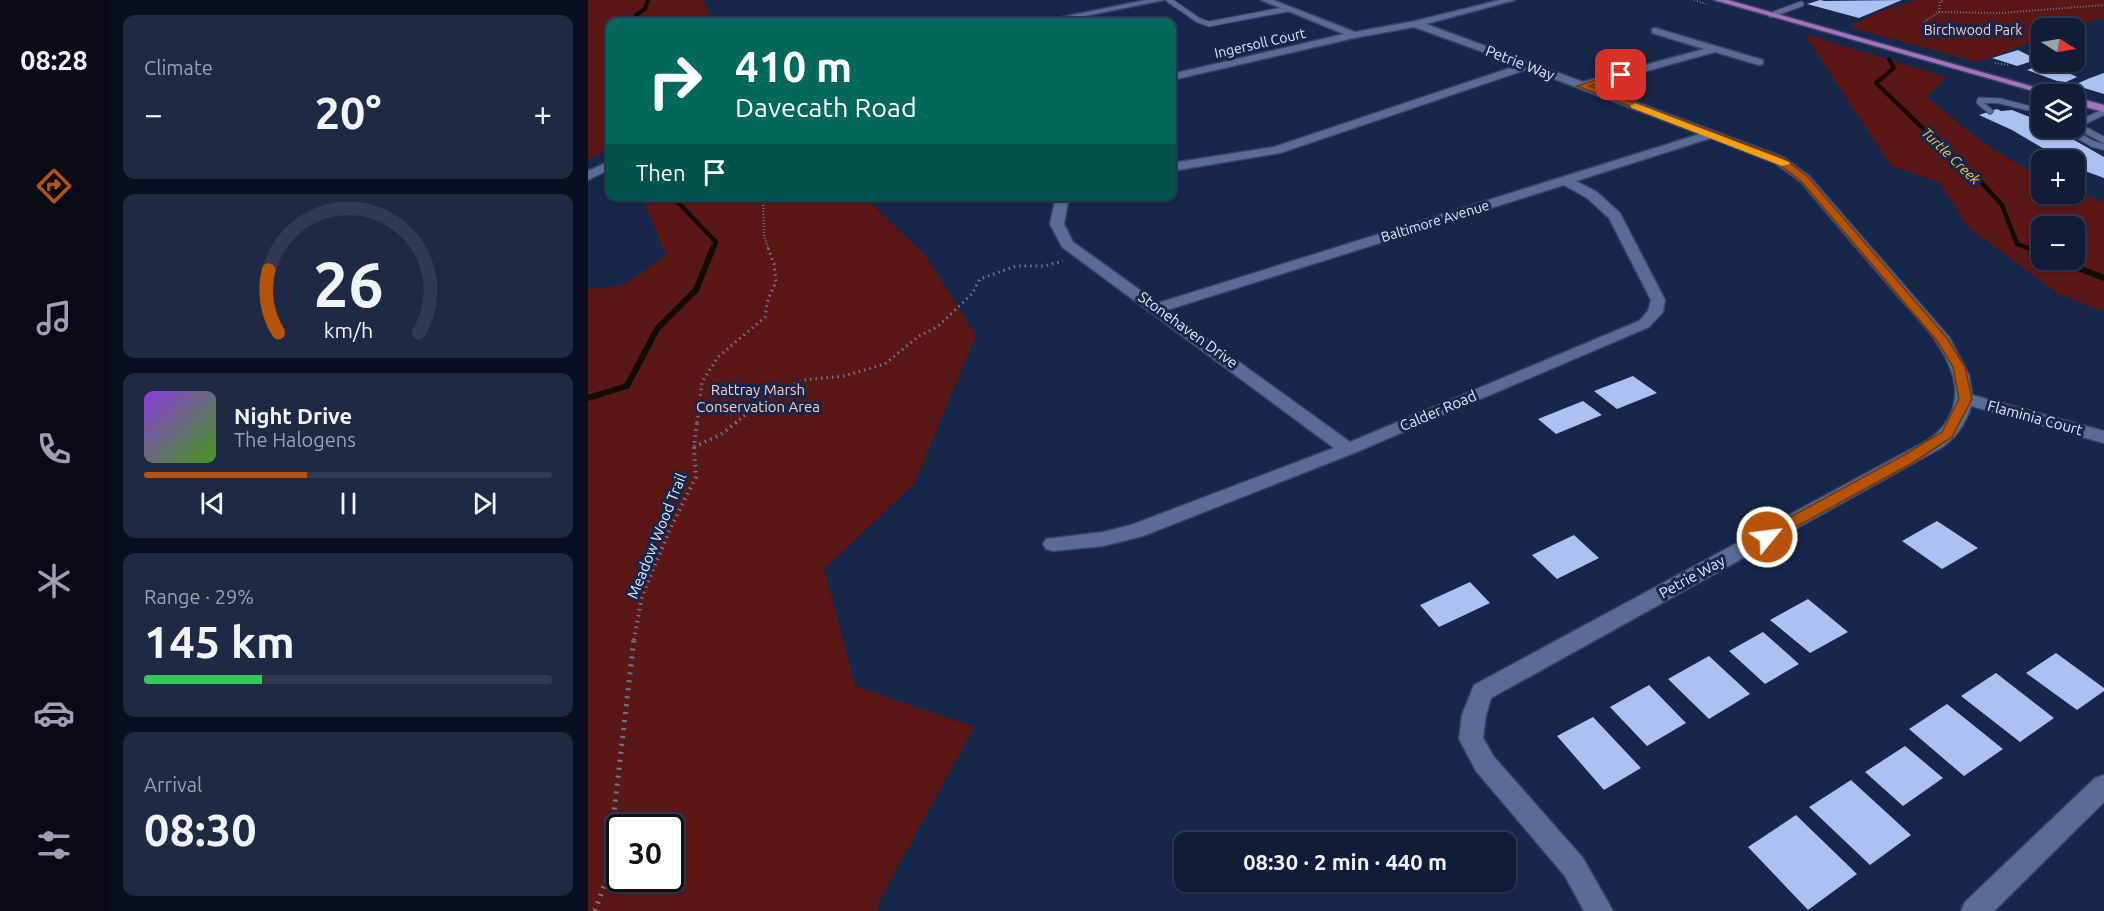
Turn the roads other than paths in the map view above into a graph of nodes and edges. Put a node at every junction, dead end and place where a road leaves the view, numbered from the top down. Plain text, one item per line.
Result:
1 (1160, 0) edge
2 (1169, 0) edge
3 (1265, 0) edge
4 (1511, 0) edge
5 (1718, 0) edge
6 (1801, 4) dead end
7 (1288, 9) junction
8 (1771, 15) junction
9 (1064, 18) edge
10 (1414, 24) junction
11 (1655, 31) dead end
12 (1354, 35) junction
13 (1715, 49) junction
14 (1759, 62) dead end
15 (1527, 66) junction
16 (1176, 76) edge
17 (1581, 86) junction
18 (2031, 88) edge
19 (2085, 104) edge
20 (2031, 109) edge
21 (1990, 111) dead end
22 (2104, 111) edge
23 (2085, 120) edge
24 (2085, 130) edge
25 (1712, 134) junction
26 (2082, 138) edge
27 (2104, 140) edge
28 (2104, 147) edge
29 (1176, 166) edge
30 (606, 167) edge
31 (588, 176) edge
32 (1565, 180) junction
33 (1062, 201) edge
34 (1158, 308) junction
35 (1966, 399) junction
36 (2104, 437) edge
37 (1348, 449) junction
38 (1053, 544) dead end
39 (2104, 786) edge
40 (1599, 911) edge
41 (1975, 911) edge

1 - 9 street
2 - 7 lane
3 - 7 street
4 - 10 street
5 - 8 main road
6 - 8 lane
7 - 12 street
8 - 18 main road
10 - 12 street, Petrie Way
10 - 15 street, Petrie Way
11 - 13 street
12 - 16 street, Ingersoll Court
13 - 14 street
13 - 17 street
15 - 17 street, Petrie Way
15 - 29 street
17 - 25 street, Petrie Way
19 - 22 main road
20 - 21 lane
22 - 23 lane
24 - 27 lane
25 - 32 street, Baltimore Avenue
25 - 35 street, Petrie Way
26 - 28 lane
30 - 31 street
32 - 34 street, Baltimore Avenue
32 - 37 street, Calder Road
33 - 34 street, Stonehaven Drive
34 - 37 street, Stonehaven Drive
35 - 36 street, Flaminia Court
35 - 40 street, Petrie Way
37 - 38 street, Calder Road
39 - 41 street

